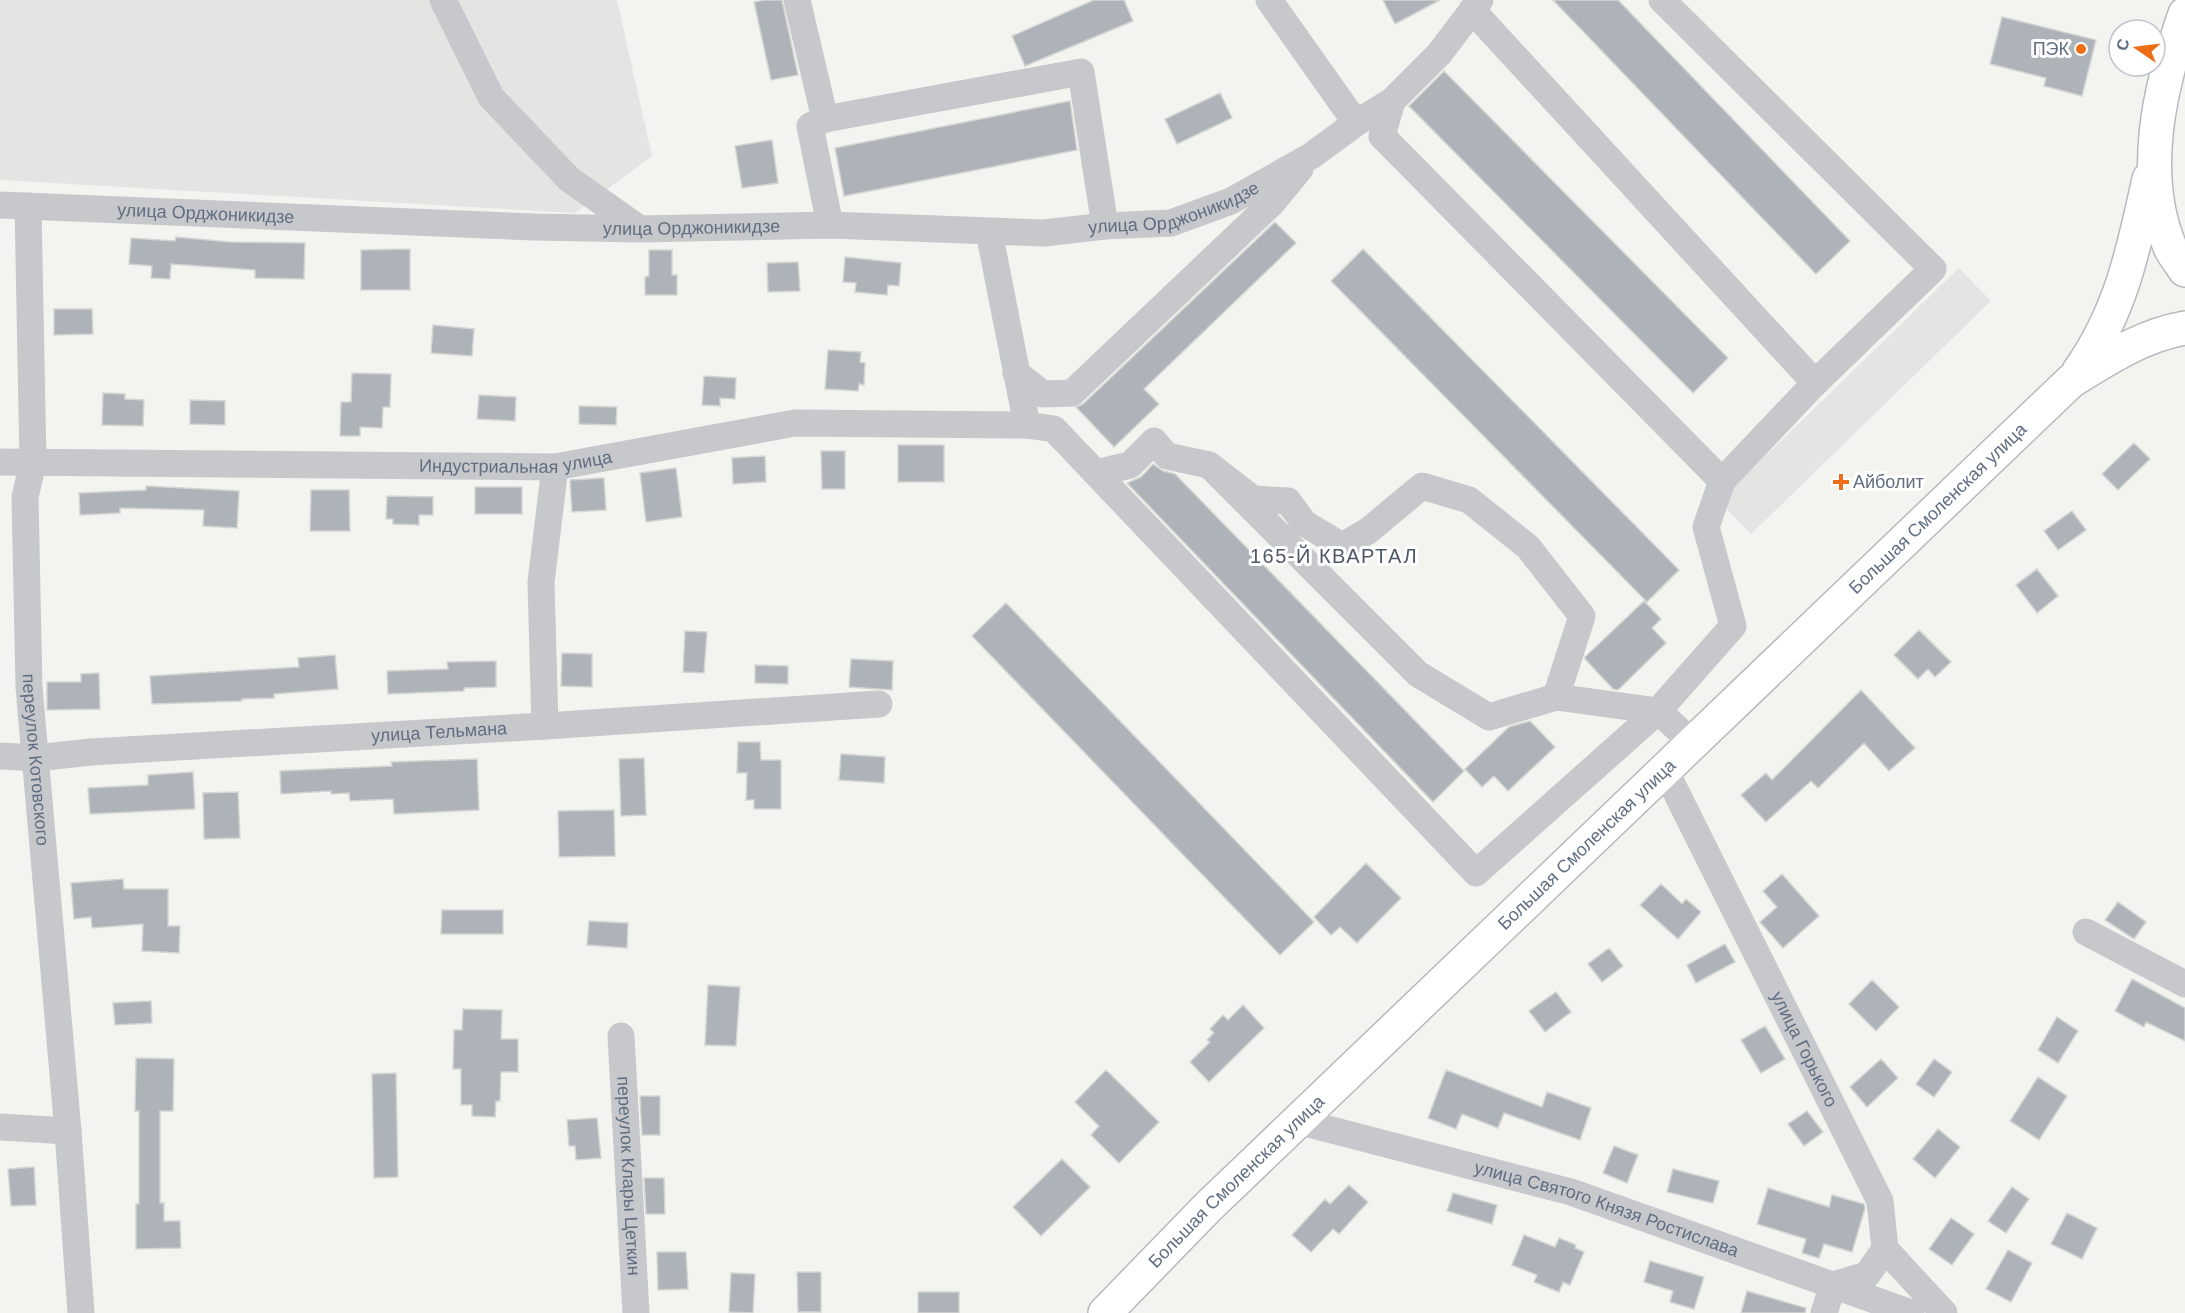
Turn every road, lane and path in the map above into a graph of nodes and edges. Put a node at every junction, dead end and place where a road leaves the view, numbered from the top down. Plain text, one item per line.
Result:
1 (444, 0) edge
2 (797, 0) edge
3 (1269, 0) edge
4 (1662, 0) edge
5 (1476, 5) edge
6 (2185, 14) edge
7 (1392, 101) junction
8 (825, 119) junction
9 (1356, 123) junction
10 (1311, 156) junction
11 (2154, 159) junction
12 (0, 205) edge
13 (28, 206) junction
14 (830, 225) junction
15 (1105, 226) junction
16 (640, 229) junction
17 (989, 232) junction
18 (2185, 270) edge
19 (2185, 328) edge
20 (1016, 373) junction
21 (2071, 381) junction
22 (1815, 383) junction
23 (1027, 425) junction
24 (0, 462) edge
25 (33, 463) junction
26 (1209, 465) junction
27 (555, 468) junction
28 (1096, 473) junction
29 (1722, 481) junction
30 (1556, 697) junction
31 (879, 704) dead end
32 (1658, 711) junction
33 (544, 726) junction
34 (1692, 743) junction
35 (0, 756) edge
36 (36, 759) junction
37 (1665, 770) junction
38 (2086, 932) dead end
39 (2185, 984) edge
40 (621, 1036) dead end
41 (1297, 1121) junction
42 (0, 1127) edge
43 (68, 1131) junction
44 (1885, 1248) junction
45 (1833, 1285) junction
46 (1119, 1307) edge
47 (81, 1313) edge
48 (636, 1313) edge
49 (1824, 1313) edge
50 (1911, 1313) edge
51 (1944, 1313) edge

1 - 16 street
2 - 8 street
3 - 9 street
4 - 22 street
5 - 7 street, улица Орджоникидзе
5 - 22 street
6 - 11 main road
7 - 9 street, улица Орджоникидзе
7 - 29 street
8 - 14 street
8 - 15 street
9 - 10 street, улица Орджоникидзе
10 - 15 street, улица Орджоникидзе
10 - 20 street
11 - 18 main road
11 - 21 main road, Большая Смоленская улица
12 - 13 street, улица Орджоникидзе
13 - 16 street, улица Орджоникидзе
13 - 25 street, переулок Котовского
14 - 16 street, улица Орджоникидзе
14 - 17 street, улица Орджоникидзе
15 - 17 street, улица Орджоникидзе
17 - 20 street
19 - 21 main road, Большая Смоленская улица
20 - 23 street
21 - 34 main road, Большая Смоленская улица
22 - 29 street
23 - 27 street, Индустриальная улица
23 - 28 street, Индустриальная улица
24 - 25 street, Индустриальная улица
25 - 27 street, Индустриальная улица
25 - 36 street, переулок Котовского
26 - 28 street
26 - 30 street
26 - 30 street
27 - 33 street
28 - 32 street, Индустриальная улица
29 - 32 street
30 - 32 street
31 - 33 street, улица Тельмана
32 - 34 street
33 - 36 street, улица Тельмана
34 - 37 main road, Большая Смоленская улица
35 - 36 street, улица Тельмана
36 - 43 street, переулок Котовского
37 - 41 main road, Большая Смоленская улица
37 - 44 street, улица Горького
38 - 39 street
40 - 48 street, переулок Клары Цеткин
41 - 45 street, улица Святого Князя Ростислава
41 - 46 main road, Большая Смоленская улица
42 - 43 street
43 - 47 street, переулок Котовского
44 - 45 street
44 - 51 street
45 - 49 street
45 - 50 street, улица Святого Князя Ростислава

